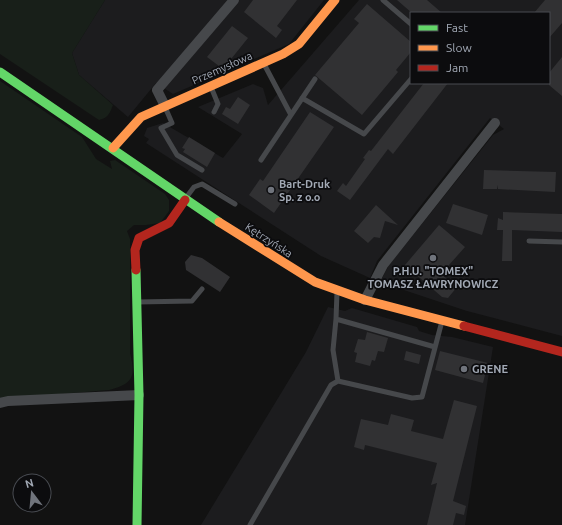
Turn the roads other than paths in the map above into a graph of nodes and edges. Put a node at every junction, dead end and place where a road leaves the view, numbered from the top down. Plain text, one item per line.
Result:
1 (234, 0) edge
2 (335, 0) edge
3 (383, 0) edge
4 (410, 23) edge
5 (264, 63) junction
6 (0, 72) edge
7 (315, 79) dead end
8 (410, 80) edge
9 (210, 86) junction
10 (302, 98) junction
11 (165, 106) junction
12 (214, 112) dead end
13 (291, 115) junction
14 (495, 123) dead end
15 (113, 148) junction
16 (261, 160) dead end
17 (202, 170) dead end
18 (185, 200) junction
19 (236, 204) dead end
20 (529, 241) dead end
21 (562, 242) edge
22 (202, 289) dead end
23 (337, 291) junction
24 (366, 300) junction
25 (136, 302) junction
26 (336, 319) junction
27 (442, 320) junction
28 (435, 347) junction
29 (562, 352) edge
30 (338, 381) junction
31 (139, 395) junction
32 (0, 403) edge
33 (137, 525) edge
34 (250, 525) edge

1 - 11 street
2 - 5 main road, Przemysłowa
3 - 4 lane
5 - 9 main road, Przemysłowa
5 - 13 lane
6 - 15 main road, Kętrzyńska
7 - 10 lane
8 - 10 lane
9 - 11 main road, Przemysłowa
9 - 12 lane
10 - 13 lane
11 - 15 main road, Przemysłowa
11 - 17 lane
13 - 16 lane
14 - 24 street
15 - 18 main road, Kętrzyńska
18 - 19 lane
18 - 23 main road, Kętrzyńska
18 - 25 main road
20 - 21 lane
22 - 25 lane
23 - 24 main road, Kętrzyńska
23 - 26 lane
24 - 27 main road, Kętrzyńska
25 - 31 main road
26 - 28 lane
26 - 30 lane
27 - 28 lane
27 - 29 main road, Kętrzyńska
28 - 30 lane
30 - 34 lane
31 - 32 street
31 - 33 main road

